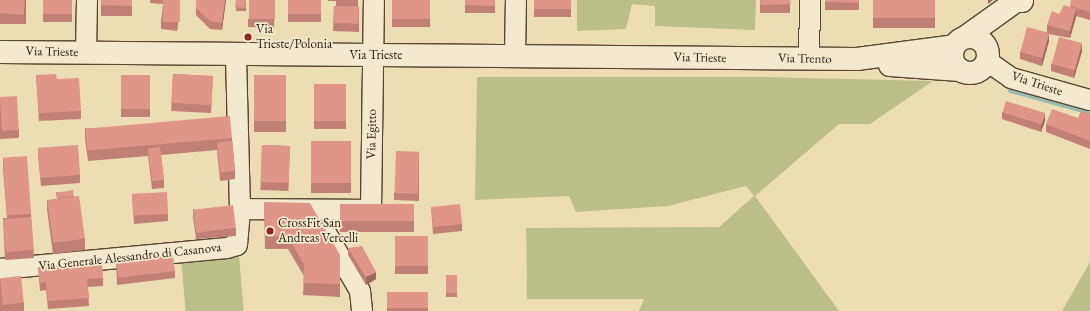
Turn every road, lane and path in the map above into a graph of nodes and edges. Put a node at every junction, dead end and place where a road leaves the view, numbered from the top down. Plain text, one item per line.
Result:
1 (87, 0) edge
2 (374, 0) edge
3 (516, 0) edge
4 (810, 0) edge
5 (1023, 1) edge
6 (960, 41) junction
7 (0, 52) edge
8 (86, 52) junction
9 (236, 55) junction
10 (373, 55) junction
11 (515, 55) junction
12 (987, 56) junction
13 (752, 59) joint
14 (857, 59) junction
15 (809, 60) junction
16 (960, 70) junction
17 (1090, 100) edge
18 (240, 209) junction
19 (313, 210) junction
20 (0, 270) edge
21 (362, 311) edge

1 - 8 street
2 - 10 street, Via Egitto
3 - 11 street
4 - 15 street
5 - 6 street
5 - 12 street
6 - 12 street
6 - 14 street
6 - 16 street
7 - 8 street, Via Trieste
8 - 9 street, Via Trieste
9 - 10 street, Via Trieste
9 - 18 street, Via Generale Alessandro di Casanova
10 - 11 street, Via Trieste
10 - 19 street, Via Egitto
11 - 13 street, Via Trieste
12 - 16 street
12 - 17 street, Via Trieste
13 - 15 street, Via Trento
14 - 15 street, Via Trento
14 - 16 street
18 - 19 street, Via Egitto
18 - 20 street, Via Generale Alessandro di Casanova
19 - 21 street

